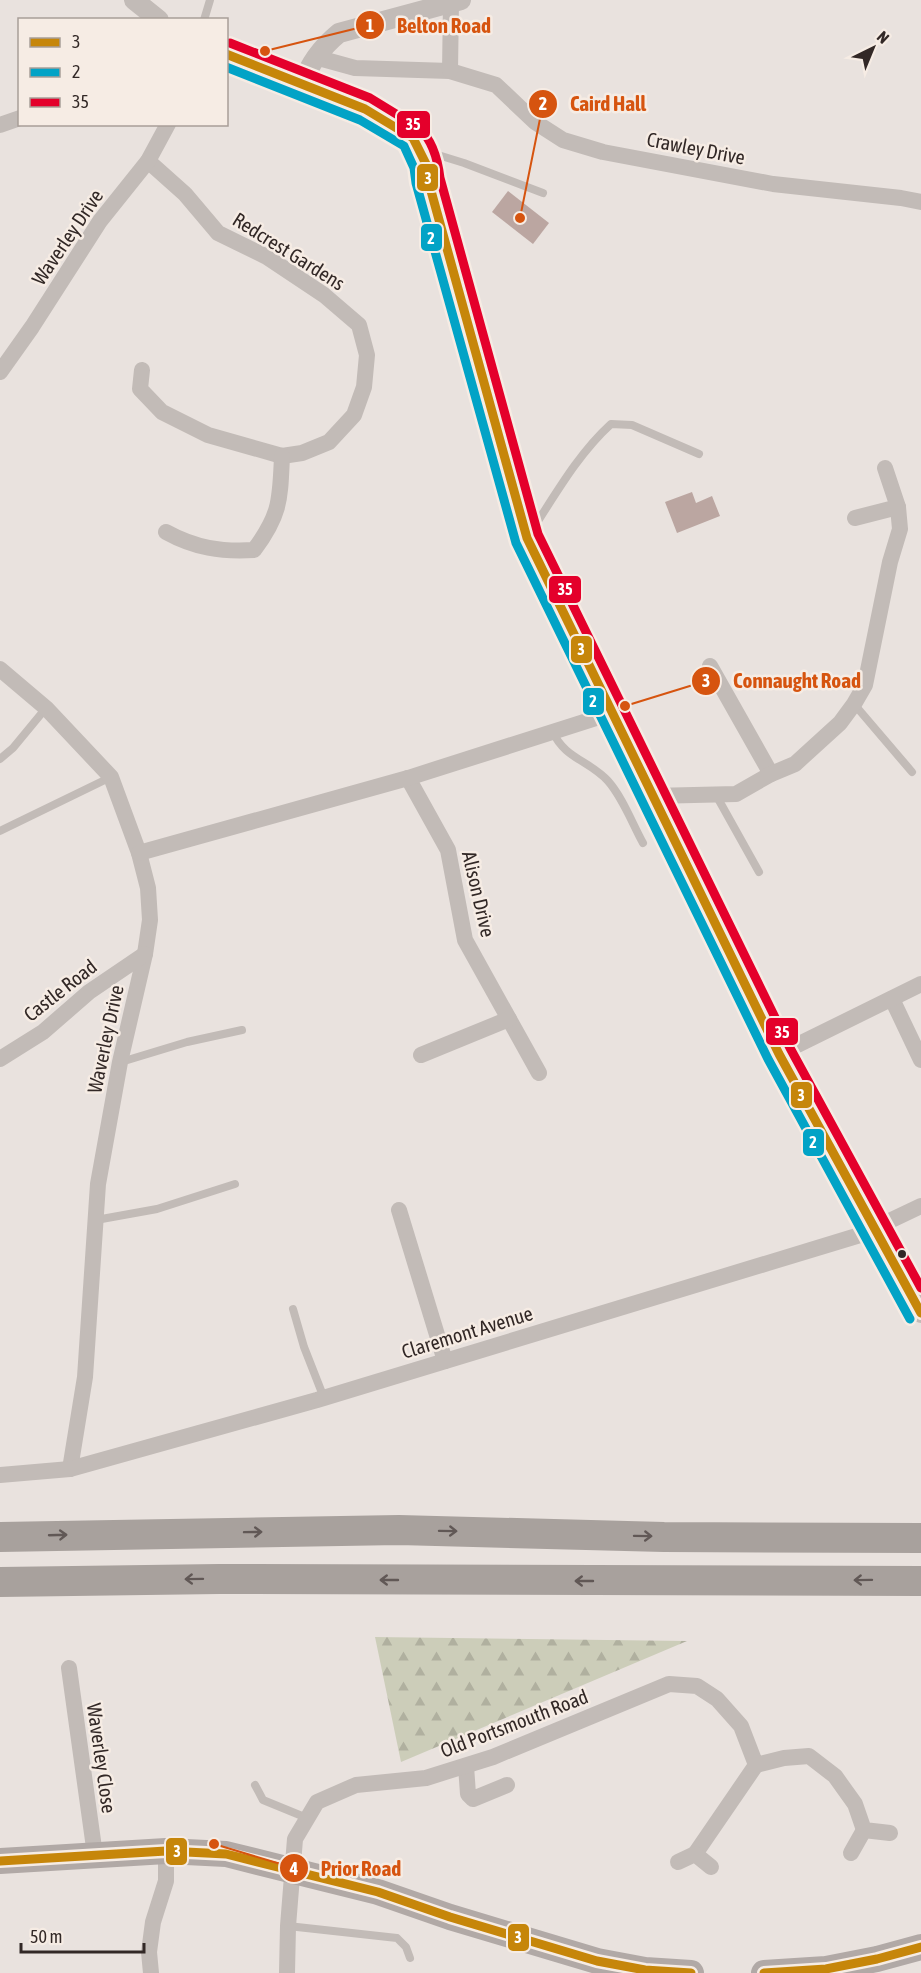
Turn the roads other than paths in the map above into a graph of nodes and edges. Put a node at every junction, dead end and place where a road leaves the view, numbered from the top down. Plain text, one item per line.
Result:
1 (134, 0) edge
2 (210, 0) edge
3 (456, 1) edge
4 (156, 18) edge
5 (205, 18) edge
6 (228, 55) edge
7 (315, 57) junction
8 (450, 71) junction
9 (303, 83) junction
10 (18, 119) edge
11 (0, 124) edge
12 (167, 126) edge
13 (418, 149) junction
14 (148, 161) junction
15 (543, 193) dead end
16 (921, 202) edge
17 (142, 370) dead end
18 (0, 372) edge
19 (699, 454) dead end
20 (282, 456) junction
21 (885, 468) dead end
22 (898, 507) junction
23 (855, 518) dead end
24 (166, 532) dead end
25 (527, 538) junction
26 (710, 666) dead end
27 (0, 669) edge
28 (854, 704) junction
29 (46, 708) junction
30 (612, 713) junction
31 (554, 732) junction
32 (0, 759) edge
33 (912, 771) dead end
34 (771, 774) junction
35 (111, 777) junction
36 (408, 778) junction
37 (716, 795) junction
38 (652, 796) junction
39 (0, 831) edge
40 (643, 843) dead end
41 (140, 853) junction
42 (759, 872) dead end
43 (145, 954) junction
44 (921, 984) edge
45 (891, 999) junction
46 (509, 1019) junction
47 (242, 1030) dead end
48 (779, 1054) junction
49 (421, 1055) dead end
50 (0, 1059) edge
51 (921, 1060) edge
52 (120, 1062) junction
53 (539, 1073) dead end
54 (235, 1184) dead end
55 (921, 1206) edge
56 (399, 1210) dead end
57 (96, 1220) junction
58 (874, 1227) junction
59 (293, 1309) dead end
60 (921, 1313) edge
61 (446, 1361) junction
62 (324, 1398) junction
63 (70, 1469) junction
64 (0, 1475) edge
65 (0, 1537) edge
66 (921, 1538) edge
67 (921, 1581) edge
68 (0, 1582) edge
69 (69, 1668) dead end
70 (756, 1765) junction
71 (466, 1766) junction
72 (255, 1785) dead end
73 (507, 1785) dead end
74 (307, 1818) junction
75 (864, 1830) junction
76 (890, 1833) dead end
77 (166, 1851) junction
78 (851, 1853) dead end
79 (694, 1854) junction
80 (94, 1855) junction
81 (0, 1862) edge
82 (678, 1862) dead end
83 (711, 1867) dead end
84 (294, 1870) junction
85 (288, 1926) junction
86 (921, 1947) edge
87 (410, 1958) dead end
88 (151, 1973) edge
89 (287, 1973) edge
90 (692, 1973) edge
91 (764, 1973) edge

1 - 4 street
2 - 5 lane
3 - 7 street
3 - 8 street
6 - 9 street
7 - 8 street, Crawley Drive
7 - 9 street
8 - 16 street, Crawley Drive
9 - 13 street
10 - 11 street
12 - 14 street, Waverley Drive
13 - 15 lane
13 - 25 street
14 - 18 street, Waverley Drive
14 - 20 street, Redcrest Gardens
17 - 20 street, Redcrest Gardens
19 - 25 lane
20 - 24 street
21 - 22 street
22 - 23 street
22 - 28 street
25 - 30 street
26 - 34 street
27 - 29 street, Waverley Drive
28 - 33 lane
28 - 34 street
29 - 32 lane
29 - 35 street, Waverley Drive
30 - 31 street
30 - 38 street
31 - 36 street
31 - 40 lane
34 - 37 street
35 - 39 lane
35 - 41 street, Waverley Drive
36 - 41 street
36 - 46 street, Alison Drive
37 - 38 street
37 - 42 lane
38 - 48 street
41 - 43 street, Waverley Drive
43 - 50 street, Castle Road
43 - 52 street, Waverley Drive
44 - 45 street
45 - 48 street
45 - 51 street
46 - 49 street
46 - 53 street, Alison Drive
47 - 52 lane
48 - 58 street
52 - 57 street, Waverley Drive
54 - 57 lane
55 - 58 street, Claremont Avenue
56 - 61 street
57 - 63 street, Waverley Drive
58 - 60 street
58 - 61 street, Claremont Avenue
59 - 62 lane
61 - 62 street, Claremont Avenue
62 - 63 street, Claremont Avenue
63 - 64 street, Claremont Avenue
65 -> 66 highway
67 -> 68 highway
69 - 80 street, Waverley Close
70 - 71 street, Old Portsmouth Road
70 - 75 street
70 - 79 street
71 - 73 street
71 - 74 street, Old Portsmouth Road
72 - 74 lane
74 - 84 street, Old Portsmouth Road
75 - 76 street
75 - 78 street
77 - 80 main road
77 - 84 main road
77 - 88 street
79 - 82 street
79 - 83 street
80 - 81 main road
84 - 85 street, Old Portsmouth Road
84 - 90 main road
85 - 87 lane
85 - 89 street, Old Portsmouth Road
86 - 91 main road

